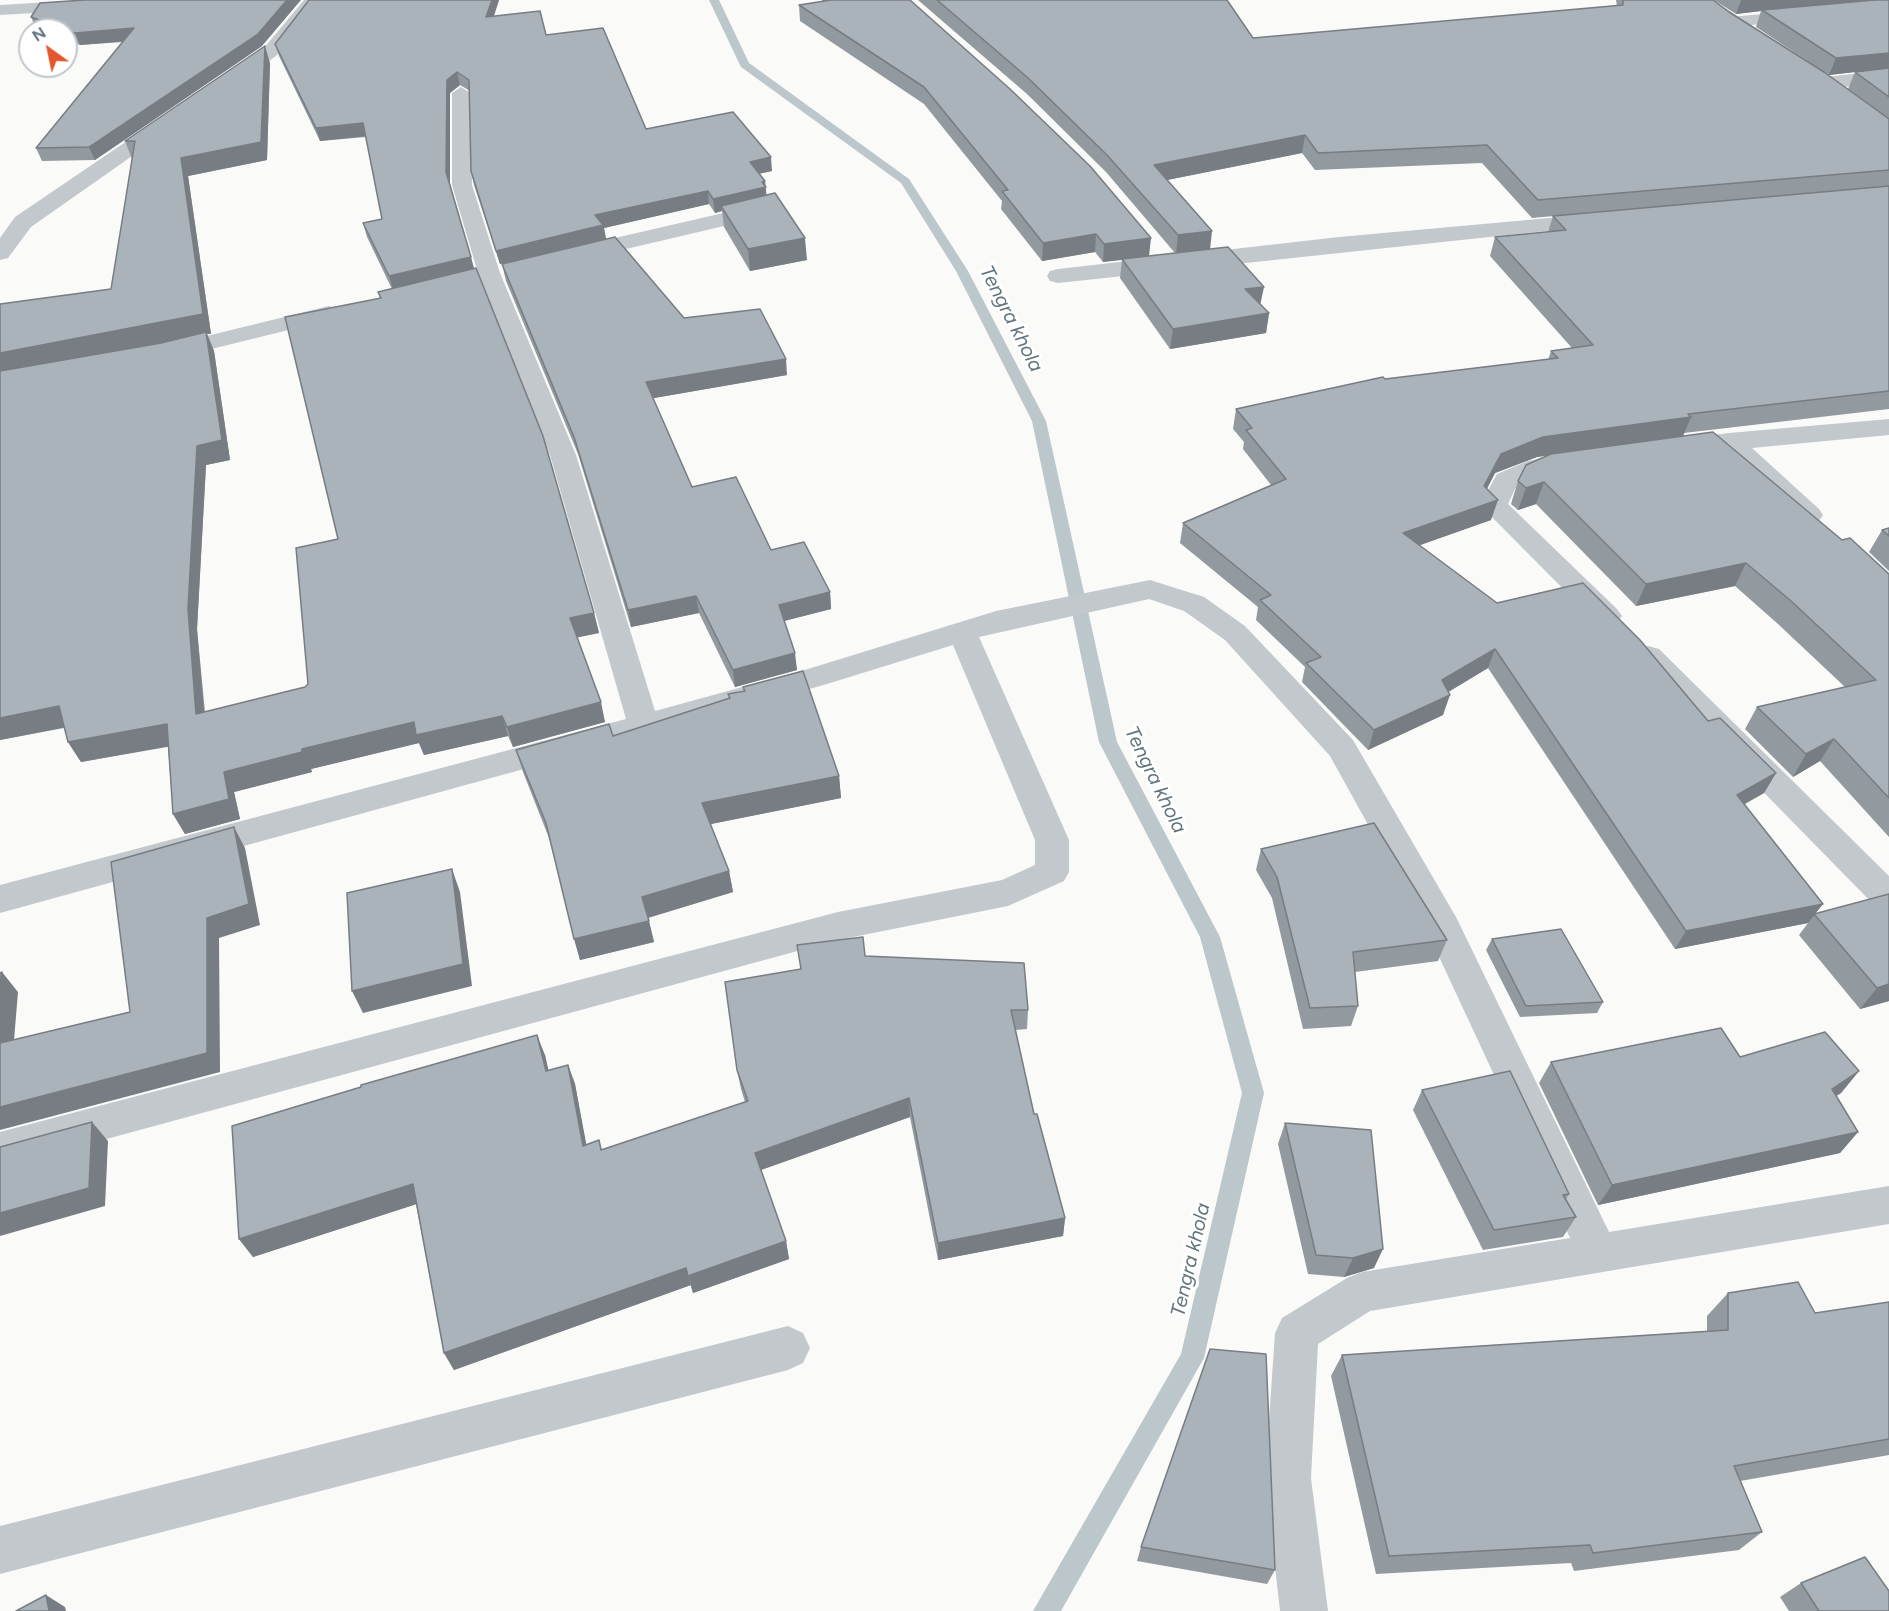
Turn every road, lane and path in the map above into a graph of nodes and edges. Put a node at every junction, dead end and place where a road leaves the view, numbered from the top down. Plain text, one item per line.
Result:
1 (173, 0) edge
2 (313, 0) edge
3 (1889, 7) edge
4 (0, 10) edge
5 (1714, 11) edge
6 (1730, 22) junction
7 (1759, 40) edge
8 (1806, 71) edge
9 (1889, 76) edge
10 (1825, 83) junction
11 (211, 93) edge
12 (461, 93) edge
13 (1843, 97) edge
14 (181, 113) edge
15 (770, 208) edge
16 (1615, 219) edge
17 (1155, 246) dead end
18 (0, 253) edge
19 (557, 258) edge
20 (1170, 264) junction
21 (1058, 276) dead end
22 (352, 308) edge
23 (146, 357) edge
24 (1889, 427) edge
25 (1729, 441) junction
26 (1659, 449) edge
27 (1591, 458) edge
28 (1830, 535) edge
29 (979, 627) junction
30 (644, 724) junction
31 (1889, 898) edge
32 (0, 899) edge
33 (0, 1150) edge
34 (1889, 1205) edge
35 (1597, 1251) junction
36 (788, 1348) dead end
37 (0, 1550) edge
38 (1304, 1611) edge

1 - 4 street
2 - 11 street
3 - 6 street
5 - 6 street
6 - 7 street
8 - 10 street
9 - 10 street
10 - 13 street
12 - 30 street
14 - 18 street
15 - 19 street
16 - 20 street
17 - 20 street
20 - 21 street
22 - 23 street
24 - 25 street
25 - 26 street
25 - 28 street
27 - 31 street
29 - 30 street
29 - 33 street
29 - 35 street
30 - 32 street
34 - 35 street
35 - 38 street
36 - 37 street

